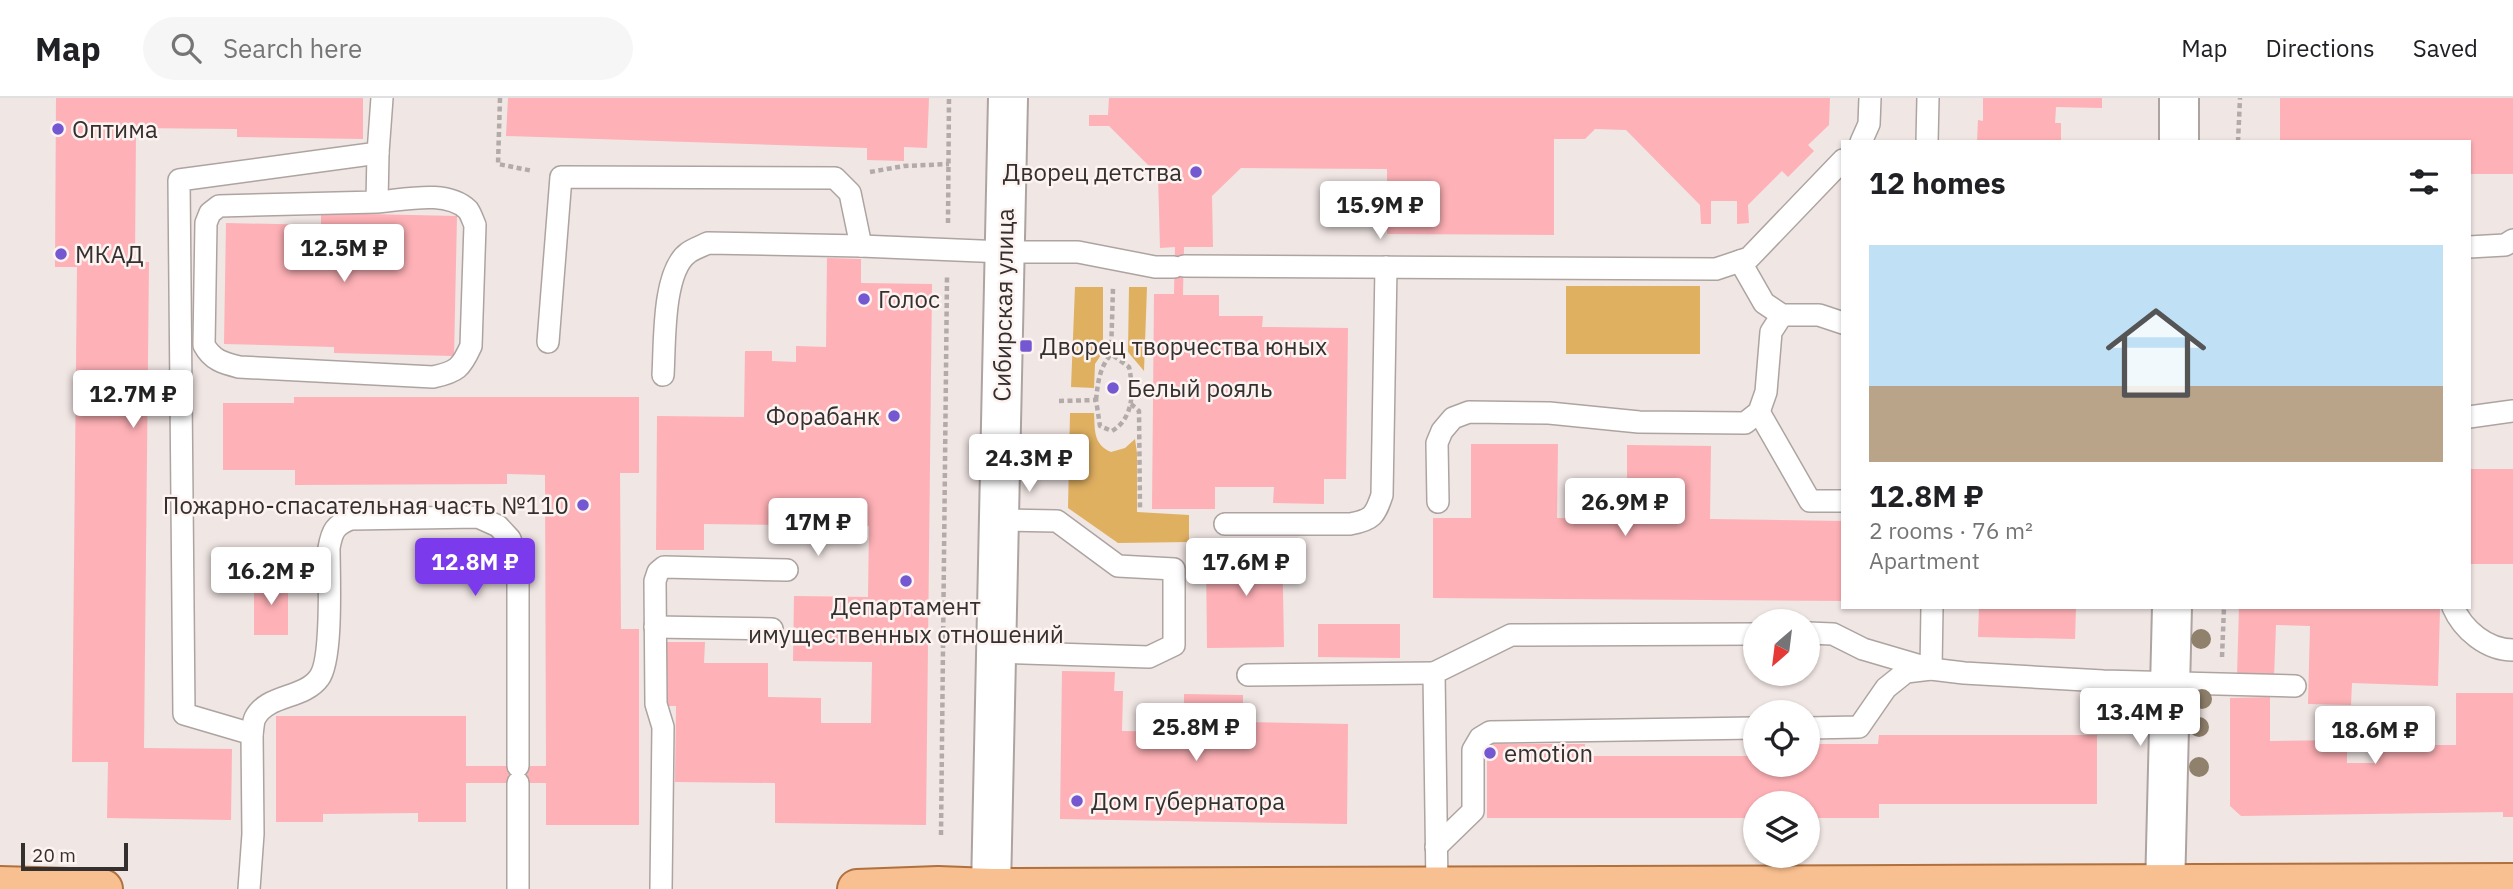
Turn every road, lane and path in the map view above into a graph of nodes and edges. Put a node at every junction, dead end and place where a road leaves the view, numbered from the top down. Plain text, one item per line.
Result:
1 (382, 98) edge
2 (500, 98) edge
3 (949, 98) edge
4 (1007, 98) edge
5 (1870, 98) edge
6 (1928, 98) edge
7 (2179, 98) edge
8 (2240, 98) edge
9 (1862, 140) edge
10 (1927, 140) edge
11 (2179, 140) edge
12 (2238, 140) edge
13 (378, 153) junction
14 (1841, 162) edge
15 (948, 164) junction
16 (561, 177) junction
17 (835, 178) junction
18 (377, 202) junction
19 (2513, 240) edge
20 (861, 246) junction
21 (2471, 247) edge
22 (947, 250) junction
23 (1004, 252) junction
24 (1114, 259) junction
25 (1740, 261) junction
26 (1386, 267) junction
27 (1782, 315) junction
28 (1841, 322) edge
29 (548, 342) dead end
30 (1111, 354) junction
31 (663, 375) dead end
32 (1096, 400) junction
33 (1059, 401) dead end
34 (1131, 404) junction
35 (2513, 411) edge
36 (1759, 412) junction
37 (2471, 417) edge
38 (1841, 501) edge
39 (1438, 502) dead end
40 (1140, 509) dead end
41 (999, 520) junction
42 (1225, 524) dead end
43 (787, 570) dead end
44 (1932, 609) edge
45 (2172, 609) edge
46 (2224, 609) edge
47 (2454, 609) edge
48 (655, 627) junction
49 (772, 629) dead end
50 (1820, 633) edge
51 (1743, 634) edge
52 (2513, 650) edge
53 (996, 652) junction
54 (1931, 668) junction
55 (1434, 673) junction
56 (1248, 675) dead end
57 (2171, 684) junction
58 (2221, 686) junction
59 (2295, 686) dead end
60 (1820, 727) edge
61 (1743, 728) edge
62 (252, 734) junction
63 (941, 835) dead end
64 (1436, 847) junction
65 (2513, 883) edge
66 (0, 886) edge
67 (2391, 886) edge
68 (2458, 886) edge
69 (1437, 887) junction
70 (2165, 887) edge
71 (1248, 888) edge
72 (1324, 888) edge
73 (103, 889) edge
74 (249, 889) edge
75 (518, 889) edge
76 (661, 889) edge
77 (857, 889) edge
78 (991, 889) edge

1 - 13 lane
2 - 16 path
3 - 15 path
4 - 23 main road, Сибирская улица
5 - 9 lane
6 - 10 lane
7 - 11 main road
8 - 12 path
13 - 18 lane
13 - 62 lane
14 - 25 lane
15 - 17 path
15 - 22 path
16 - 17 lane
16 - 29 lane
17 - 20 lane
18 - 18 lane
19 - 21 lane
20 - 22 lane
20 - 31 lane
22 - 23 lane
22 - 63 path
23 - 24 lane
23 - 41 main road, Сибирская улица
24 - 26 lane
24 - 30 path
25 - 26 lane
25 - 27 lane
26 - 42 lane
27 - 28 lane
27 - 36 lane
30 - 32 path
30 - 34 path
32 - 33 path
32 - 34 path
34 - 40 path
35 - 37 lane
36 - 38 lane
36 - 39 lane
41 - 53 main road, Сибирская улица
41 - 53 lane
43 - 48 lane
44 - 54 lane
45 - 57 main road
46 - 58 path
47 - 52 lane
48 - 49 lane
48 - 76 lane
50 - 54 lane
51 - 55 lane
53 - 78 main road, Сибирская улица
54 - 57 lane
54 - 60 lane
55 - 56 lane
55 - 64 lane
57 - 58 lane
57 - 70 main road
58 - 59 lane
61 - 64 lane
62 - 74 lane
62 - 75 lane
64 - 69 lane
65 - 68 main road
66 - 73 main road
67 - 68 main road
67 - 70 main road
69 - 70 main road
69 - 72 main road
71 - 72 main road
71 - 78 main road
77 - 78 main road

